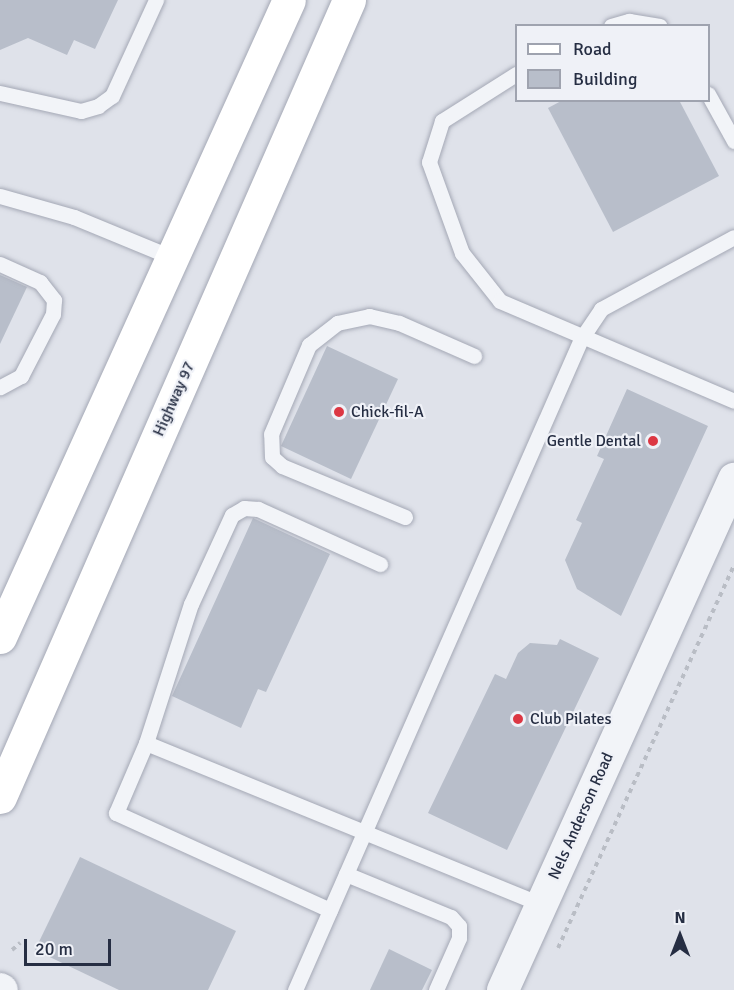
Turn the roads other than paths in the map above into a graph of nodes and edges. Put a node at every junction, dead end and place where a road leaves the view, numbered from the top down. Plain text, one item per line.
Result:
1 (156, 0) edge
2 (288, 0) edge
3 (349, 0) edge
4 (618, 24) edge
5 (648, 24) edge
6 (515, 75) edge
7 (0, 93) edge
8 (710, 98) edge
9 (734, 141) edge
10 (0, 196) edge
11 (734, 237) edge
12 (171, 257) junction
13 (0, 264) edge
14 (580, 339) junction
15 (474, 356) dead end
16 (0, 387) edge
17 (734, 401) edge
18 (734, 479) edge
19 (405, 517) dead end
20 (380, 564) dead end
21 (0, 637) edge
22 (146, 743) junction
23 (0, 797) edge
24 (365, 831) junction
25 (346, 874) junction
26 (541, 904) junction
27 (330, 910) junction
28 (295, 990) edge
29 (436, 990) edge
30 (503, 990) edge

1 - 7 lane
2 - 12 main road
3 - 23 main road, Highway 97
4 - 5 lane
6 - 14 lane
8 - 9 lane
10 - 12 lane
11 - 14 lane
12 - 21 main road
13 - 16 lane
14 - 17 lane
14 - 24 lane
15 - 19 lane
18 - 26 street, Nels Anderson Road
20 - 22 lane
22 - 24 lane
22 - 27 lane
24 - 25 lane
24 - 26 lane
25 - 27 lane
25 - 29 lane
26 - 30 street, Nels Anderson Road
27 - 28 lane

